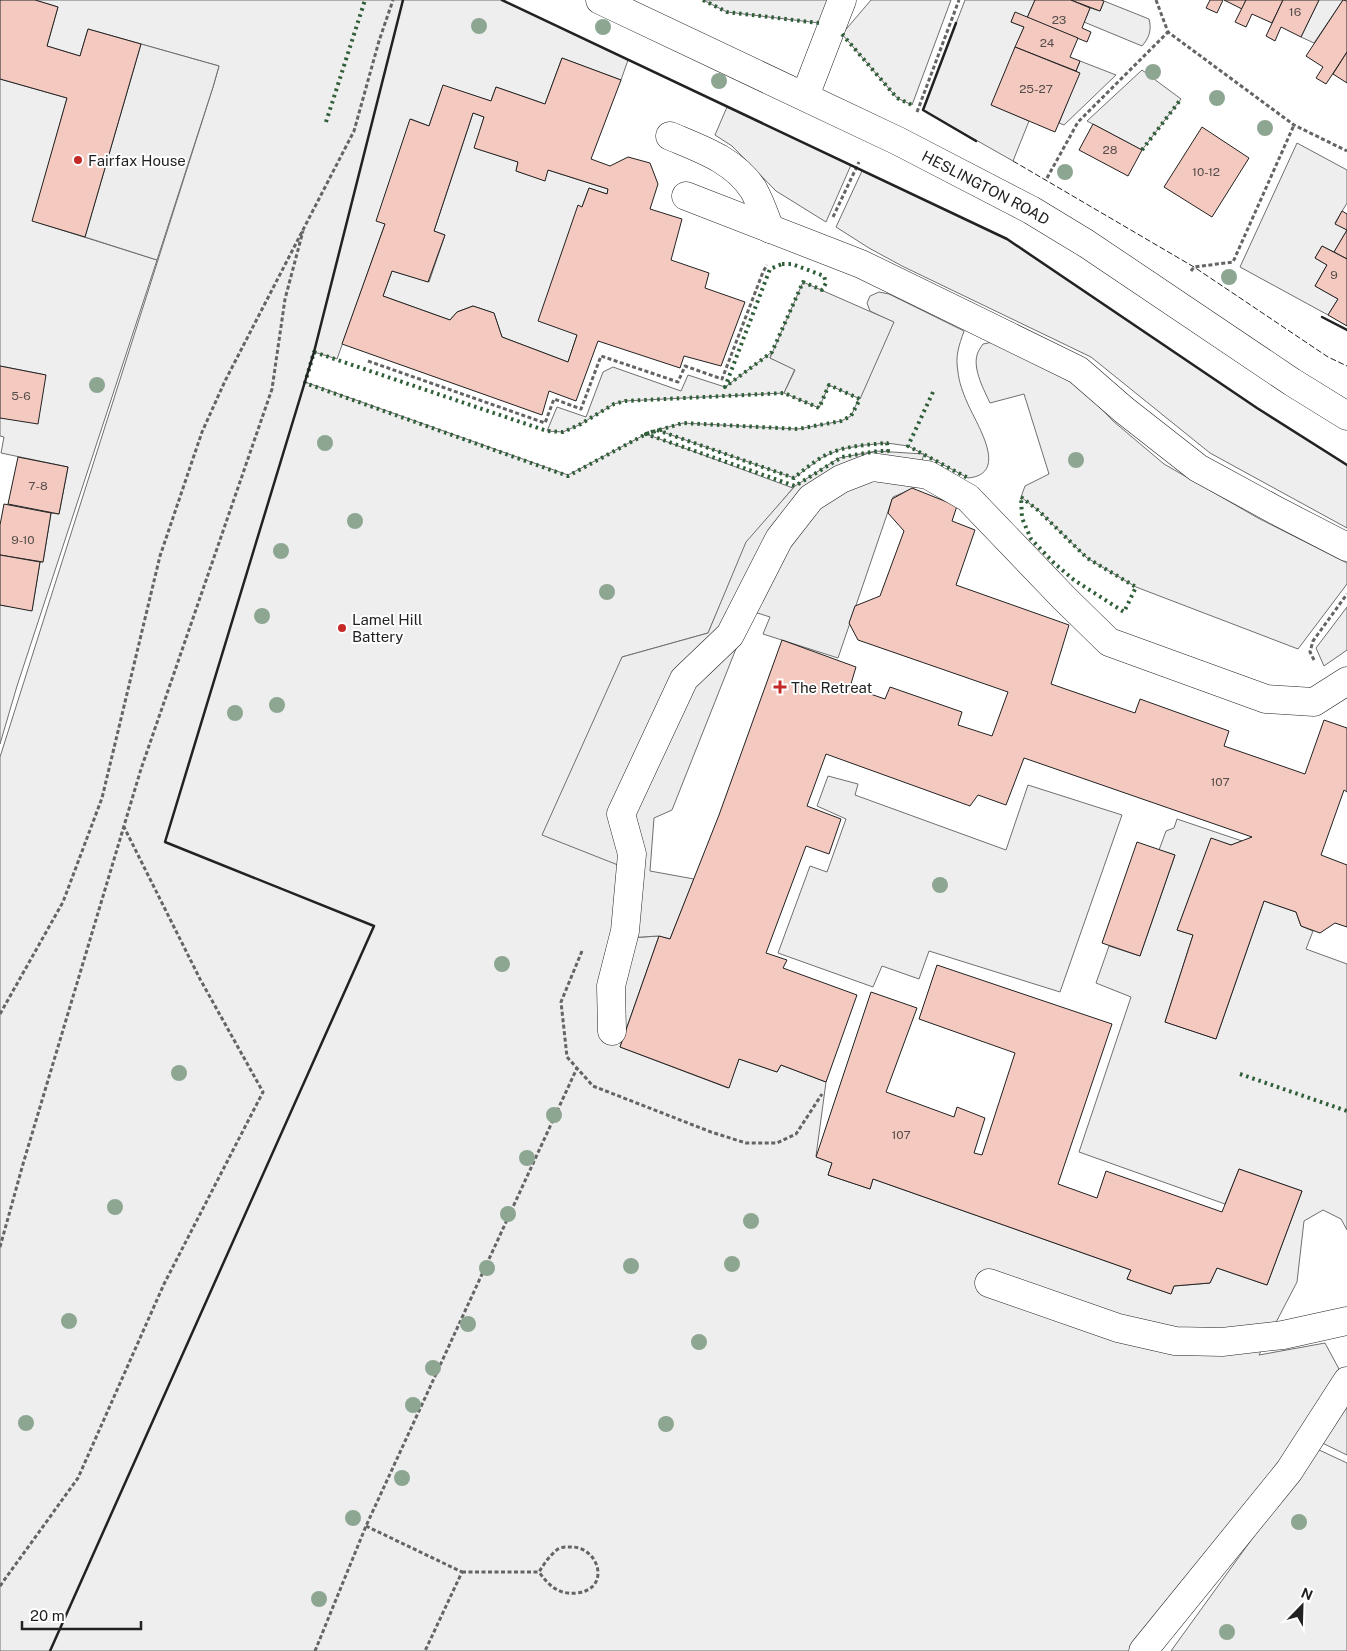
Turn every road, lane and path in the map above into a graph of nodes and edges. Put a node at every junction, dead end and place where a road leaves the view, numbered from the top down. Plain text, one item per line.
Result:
1 (393, 0) edge
2 (600, 0) edge
3 (842, 0) edge
4 (959, 0) edge
5 (1156, 0) edge
6 (1168, 32) junction
7 (805, 96) junction
8 (1294, 125) junction
9 (874, 129) junction
10 (670, 136) dead end
11 (906, 145) junction
12 (1347, 152) edge
13 (1051, 170) dead end
14 (686, 196) dead end
15 (305, 224) junction
16 (770, 228) junction
17 (819, 248) junction
18 (771, 262) dead end
19 (1172, 302) junction
20 (368, 361) dead end
21 (1347, 416) edge
22 (1347, 547) edge
23 (1347, 594) edge
24 (1341, 685) edge
25 (124, 826) junction
26 (583, 947) dead end
27 (0, 1014) edge
28 (612, 1031) dead end
29 (577, 1068) junction
30 (822, 1094) dead end
31 (0, 1247) edge
32 (989, 1283) dead end
33 (1347, 1321) edge
34 (1347, 1381) edge
35 (366, 1526) junction
36 (462, 1572) junction
37 (539, 1572) junction
38 (0, 1586) edge
39 (315, 1651) edge
40 (425, 1651) edge
41 (1143, 1651) edge

1 - 15 path
2 - 7 street, HESLINGTON ROAD
3 - 7 street
4 - 11 path
5 - 6 path
6 - 8 path
6 - 13 path
7 - 9 street, HESLINGTON ROAD
8 - 12 path
8 - 19 path
9 - 11 street, HESLINGTON ROAD
9 - 17 path
10 - 16 street
11 - 19 street, HESLINGTON ROAD
14 - 16 street
15 - 25 path
15 - 27 path
16 - 17 street
17 - 22 street
18 - 20 path
19 - 21 street, HESLINGTON ROAD
23 - 24 path
24 - 28 street
25 - 31 path
25 - 38 path
26 - 29 path
29 - 30 path
29 - 35 path
32 - 33 street
34 - 41 street
35 - 36 path
35 - 39 path
36 - 37 path
36 - 40 path
37 - 37 path

